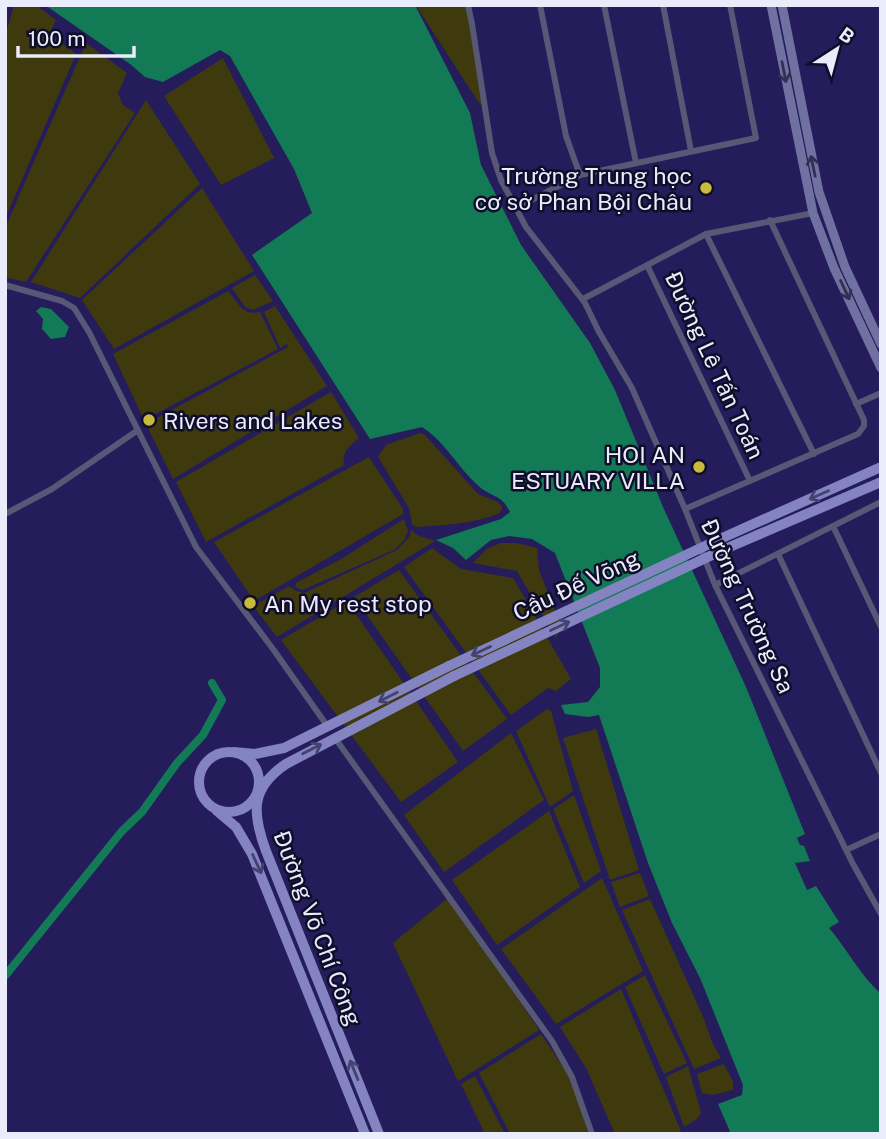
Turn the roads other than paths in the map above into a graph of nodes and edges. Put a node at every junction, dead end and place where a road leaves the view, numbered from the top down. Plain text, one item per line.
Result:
1 (468, 5) edge
2 (540, 5) edge
3 (604, 5) edge
4 (663, 5) edge
5 (730, 5) edge
6 (771, 5) edge
7 (782, 5) edge
8 (691, 151) junction
9 (636, 163) junction
10 (580, 175) junction
11 (518, 207) junction
12 (824, 210) junction
13 (813, 213) junction
14 (771, 220) junction
15 (706, 234) junction
16 (648, 265) junction
17 (5, 285) edge
18 (583, 299) junction
19 (881, 344) edge
20 (881, 368) edge
21 (881, 393) edge
22 (856, 404) junction
23 (138, 430) junction
24 (814, 453) junction
25 (881, 467) edge
26 (750, 481) junction
27 (881, 482) edge
28 (881, 502) edge
29 (685, 509) junction
30 (5, 514) edge
31 (833, 526) junction
32 (778, 554) junction
33 (715, 585) junction
34 (881, 627) edge
35 (452, 671) junction
36 (328, 727) junction
37 (335, 737) junction
38 (234, 752) junction
39 (881, 773) edge
40 (259, 790) junction
41 (217, 811) junction
42 (881, 834) edge
43 (846, 850) junction
44 (881, 914) edge
45 (365, 1134) edge
46 (379, 1134) edge
47 (592, 1134) edge

1 - 11 street, Đường Trường Sa
2 - 10 street
3 - 9 street
4 - 8 street
5 - 8 street
6 -> 13 main road
12 -> 7 main road
8 - 9 street
9 - 10 street
10 - 11 street
11 - 18 street, Đường Trường Sa
12 - 13 main road
12 - 19 main road
13 - 14 street
13 -> 20 main road
14 - 15 street
14 - 22 street
15 - 16 street
15 - 24 street
16 - 18 street
16 - 26 street, Đường Lê Tấn Toán
17 - 23 street
18 - 29 street, Đường Trường Sa
21 - 22 street
22 - 24 street
23 - 30 street
23 - 36 street
24 - 26 street
25 -> 35 main road, Cầu Đế Võng, bridge
26 - 29 street
35 -> 27 main road, Cầu Đế Võng, bridge
28 - 31 street
29 - 33 street, Đường Trường Sa
31 - 32 street
31 - 34 street
32 - 33 street
32 - 39 street
33 - 43 street, Đường Trường Sa
35 -> 36 main road
35 - 37 main road
36 - 38 main road
40 -> 37 main road
37 - 47 street
38 - 40 main road
38 - 41 main road
40 - 41 main road
46 -> 40 main road, Đường Võ Chí Công
41 -> 45 main road, Đường Võ Chí Công
42 - 43 street
43 - 44 street, Đường Trường Sa

